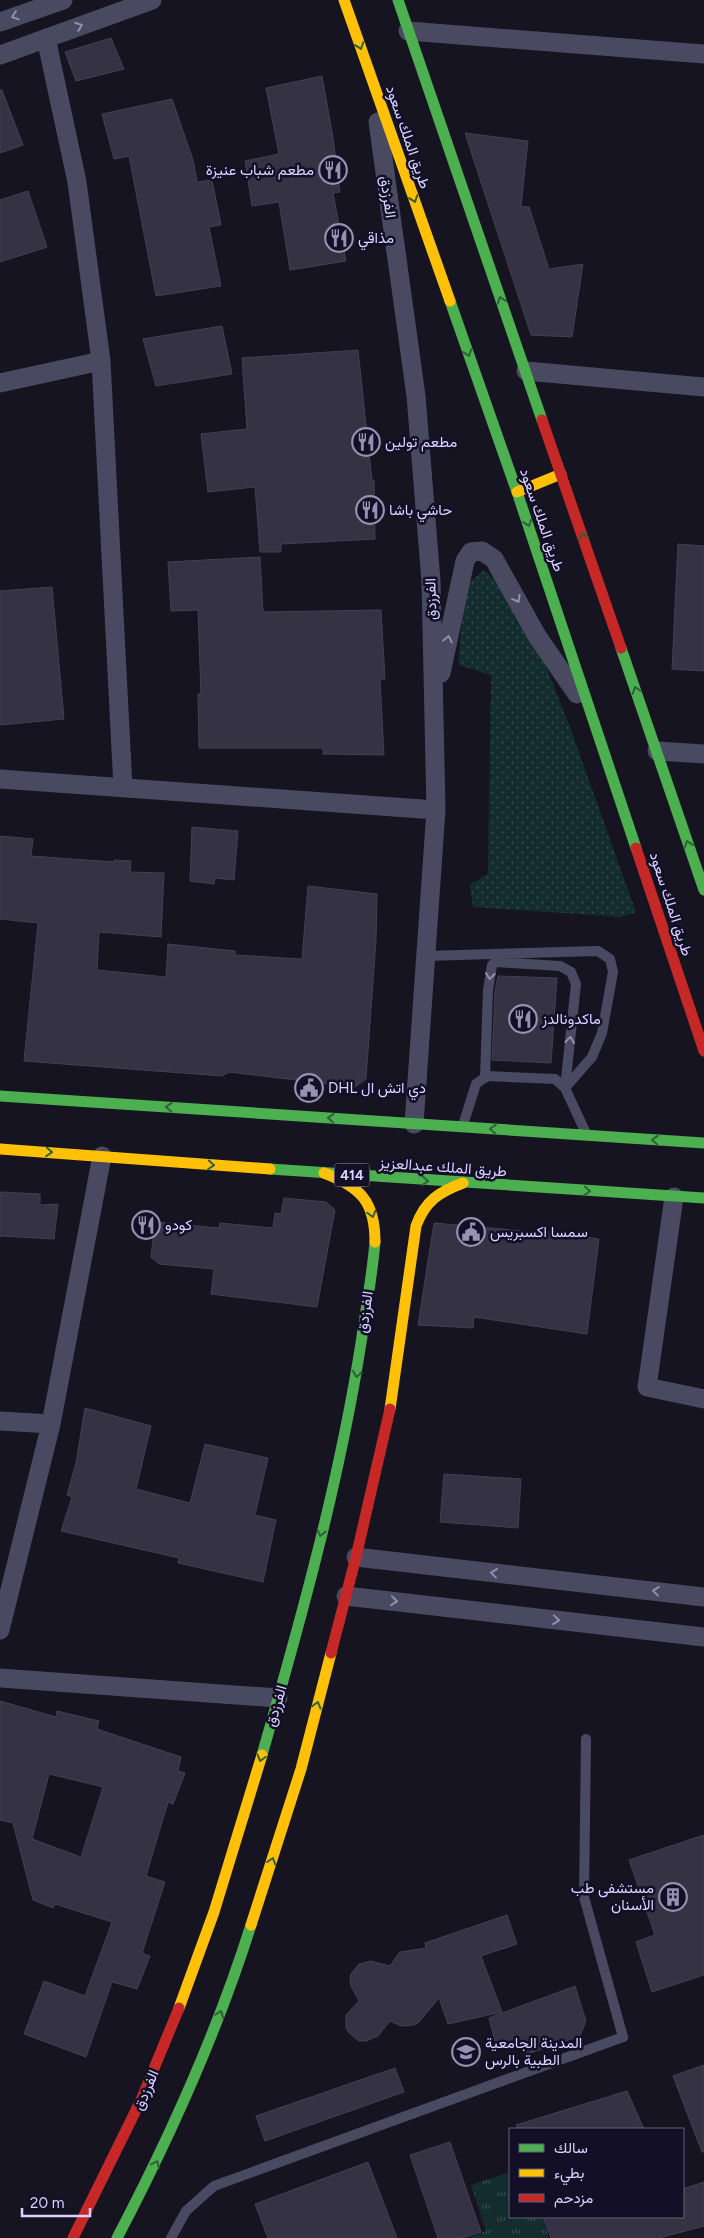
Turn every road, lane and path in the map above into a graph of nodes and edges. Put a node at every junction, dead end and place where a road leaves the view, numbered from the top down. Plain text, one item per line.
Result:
1 (63, 0) edge
2 (152, 0) edge
3 (344, 0) edge
4 (398, 0) edge
5 (0, 22) edge
6 (408, 31) junction
7 (46, 38) junction
8 (704, 54) edge
9 (0, 55) edge
10 (371, 77) junction
11 (101, 360) junction
12 (526, 370) junction
13 (0, 383) edge
14 (704, 387) edge
15 (561, 474) junction
16 (518, 492) junction
17 (434, 704) junction
18 (593, 717) junction
19 (657, 751) junction
20 (704, 754) edge
21 (0, 779) edge
22 (123, 788) junction
23 (436, 810) junction
24 (704, 890) edge
25 (425, 956) junction
26 (704, 1051) edge
27 (485, 1078) junction
28 (565, 1088) junction
29 (0, 1096) edge
30 (414, 1124) junction
31 (463, 1127) junction
32 (587, 1135) junction
33 (704, 1143) edge
34 (0, 1149) edge
35 (102, 1156) junction
36 (324, 1173) junction
37 (464, 1183) junction
38 (674, 1197) junction
39 (704, 1198) edge
40 (704, 1398) edge
41 (0, 1420) edge
42 (51, 1424) junction
43 (356, 1557) junction
44 (346, 1596) junction
45 (704, 1597) edge
46 (0, 1630) edge
47 (704, 1637) edge
48 (0, 1678) edge
49 (278, 1698) junction
50 (586, 1739) dead end
51 (73, 2238) edge
52 (117, 2238) edge
53 (171, 2238) edge

1 -> 5 street
7 -> 2 street
3 -> 10 main road, طريق الملك سعود
4 - 6 main road
6 - 8 street
12 -> 6 main road
7 - 9 street
7 - 11 street
10 -> 16 main road, طريق الملك سعود
10 - 17 street, الفرزدق
11 - 13 street
11 - 22 street
12 - 14 street
12 - 15 main road
15 - 16 main road
19 -> 15 main road
16 -> 18 main road, طريق الملك سعود
17 -> 18 street
17 - 23 street, الفرزدق
18 - 26 main road, طريق الملك سعود
19 - 20 street
24 -> 19 main road
21 - 22 street
22 - 23 street
23 - 25 street, الفرزدق
25 - 28 lane
25 - 30 street, الفرزدق
27 - 28 lane
28 -> 27 lane
27 - 31 lane
28 - 32 lane
30 -> 29 main road
30 - 31 main road
32 -> 31 main road
33 -> 32 main road
34 -> 35 main road, طريق الملك عبدالعزيز / 414
35 -> 36 main road, طريق الملك عبدالعزيز / 414
35 - 42 street
36 -> 37 main road, طريق الملك عبدالعزيز / 414
36 -> 49 main road, الفرزدق
37 -> 38 main road, طريق الملك عبدالعزيز / 414
37 - 43 main road
38 - 39 main road, طريق الملك عبدالعزيز / 414
38 - 40 street
41 - 42 street
42 - 46 street
43 - 44 main road
45 -> 43 street
44 -> 47 street
52 -> 44 main road
48 - 49 street
49 -> 51 main road, الفرزدق
50 - 53 lane

